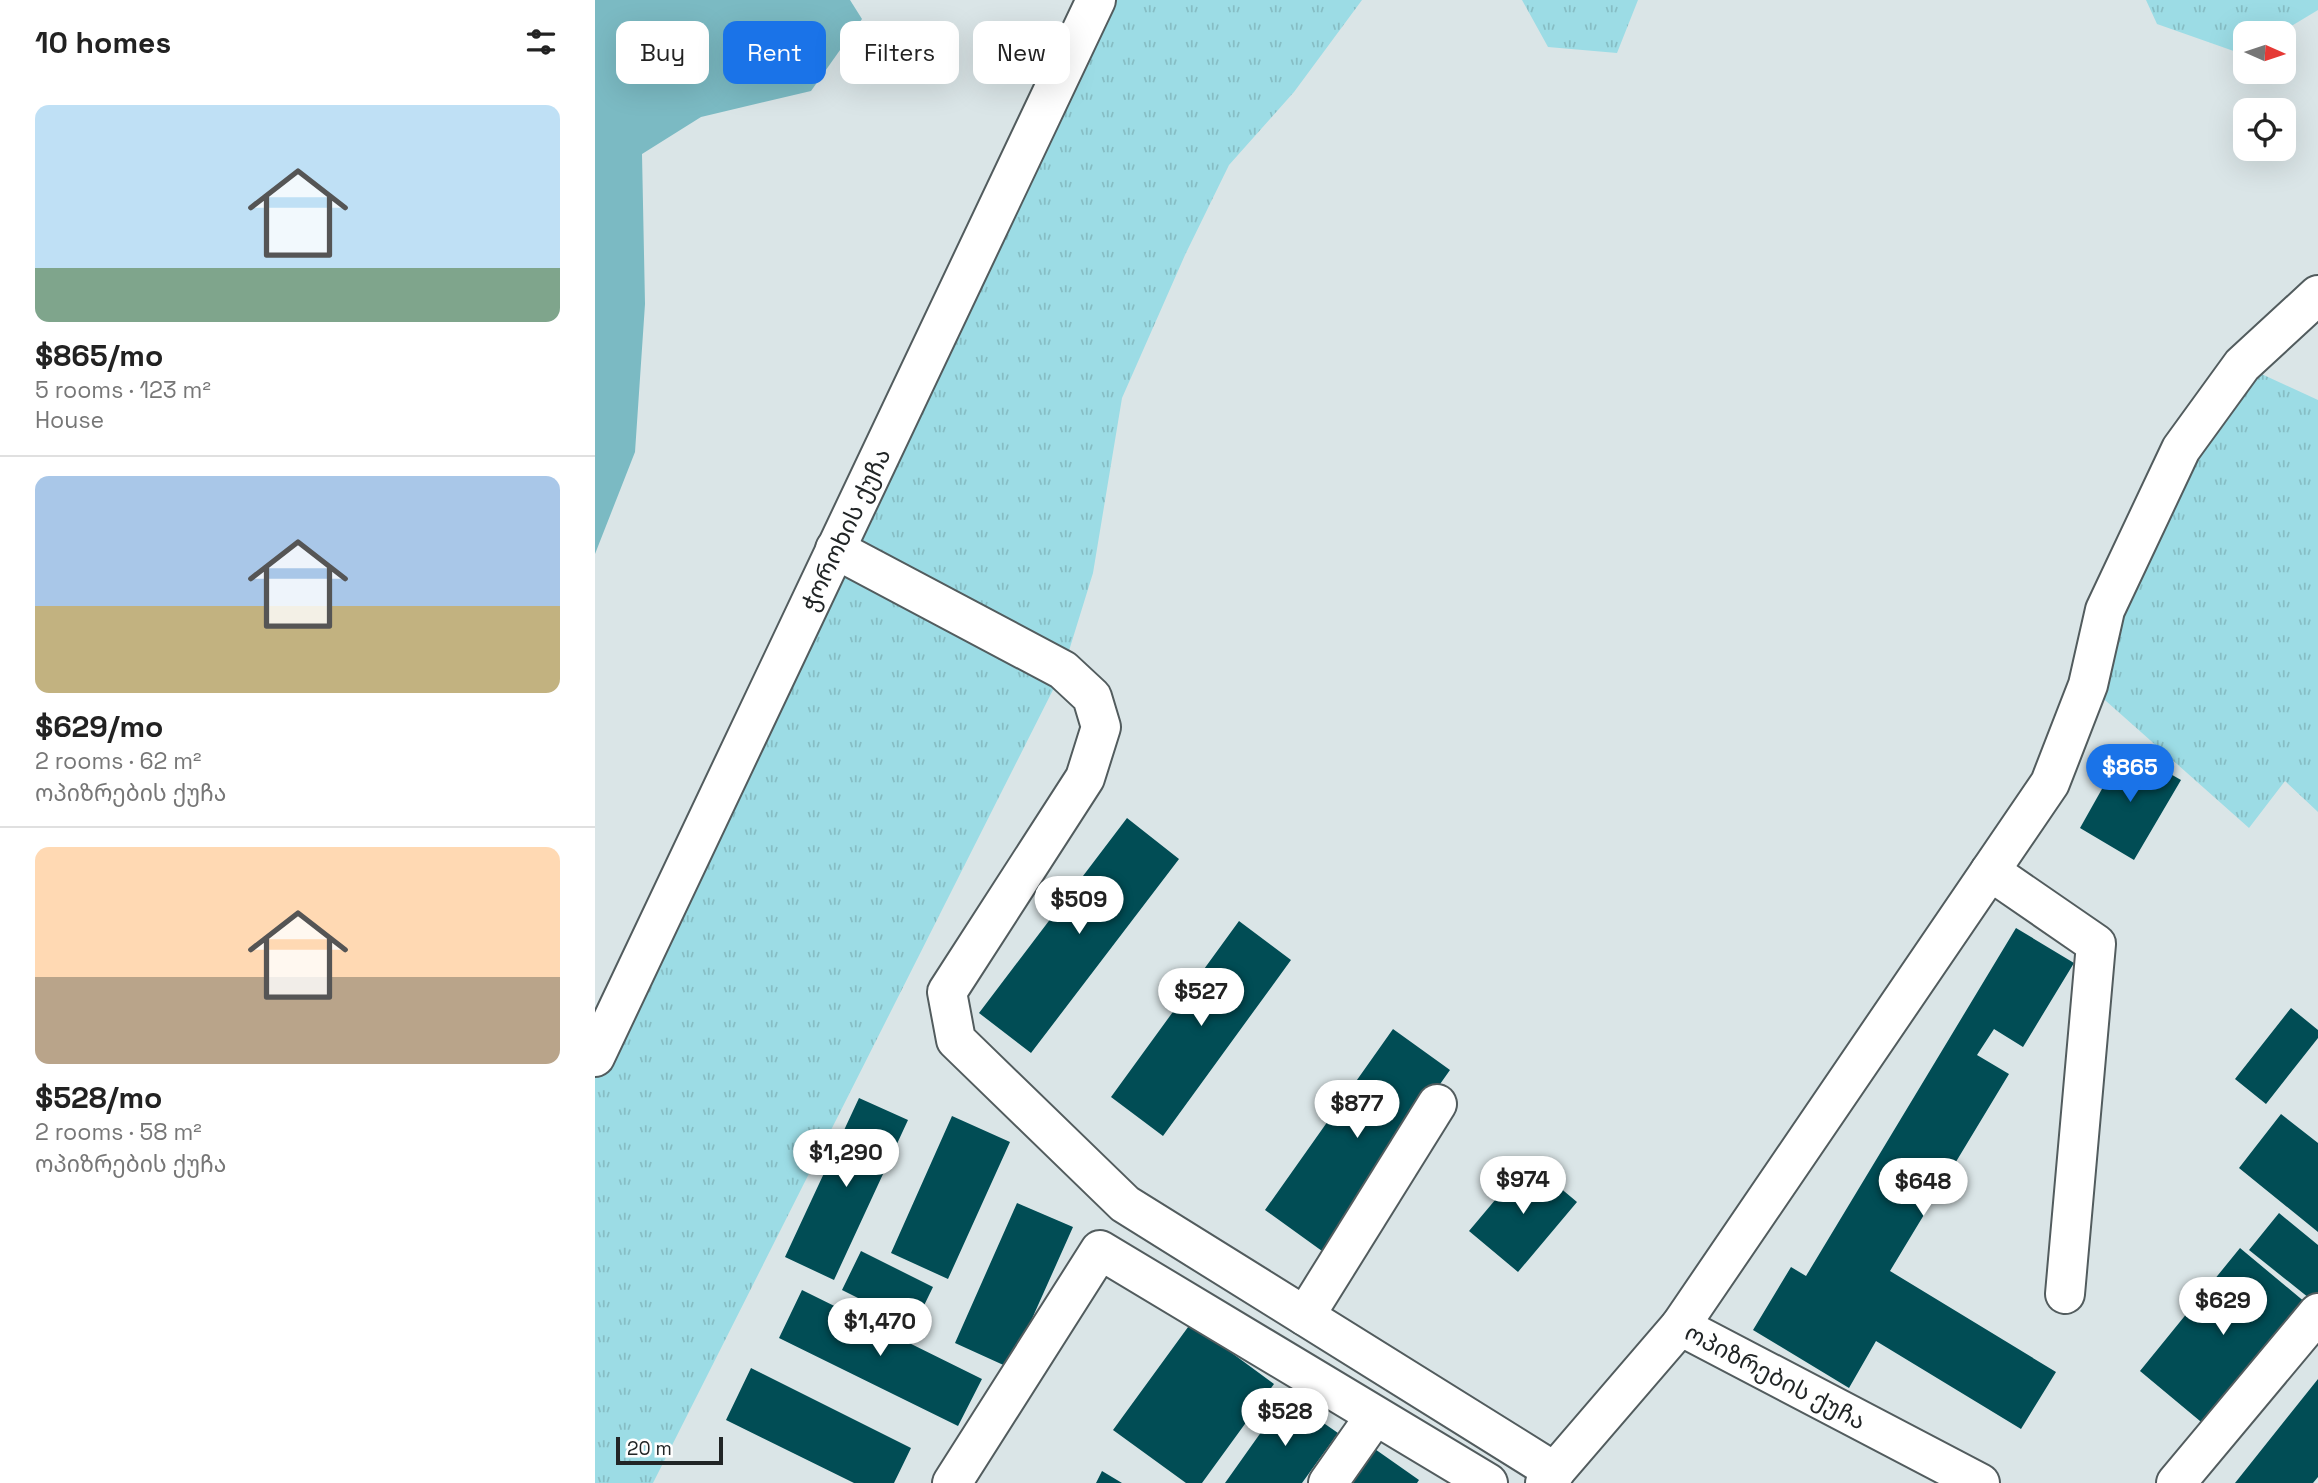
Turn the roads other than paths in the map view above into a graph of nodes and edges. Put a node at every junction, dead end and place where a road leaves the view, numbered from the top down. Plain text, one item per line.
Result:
1 (1096, 0) edge
2 (2318, 295) edge
3 (835, 549) junction
4 (1990, 872) junction
5 (595, 1057) edge
6 (1437, 1104) dead end
7 (2065, 1294) dead end
8 (2318, 1312) edge
9 (1305, 1316) junction
10 (1680, 1326) junction
11 (1375, 1416) junction
12 (1550, 1477) edge
13 (952, 1483) edge
14 (1328, 1483) edge
15 (1488, 1483) edge
16 (1980, 1483) edge
17 (2176, 1483) edge

1 - 3 street, ჭოროხის ქუჩა
2 - 4 street
3 - 5 street, ჭოროხის ქუჩა
3 - 9 street
4 - 7 street
4 - 10 street
6 - 9 street
8 - 17 street
9 - 12 street
10 - 12 street, ოპიზრების ქუჩა
10 - 16 street, ოპიზრების ქუჩა
11 - 13 street
11 - 14 street
11 - 15 street

